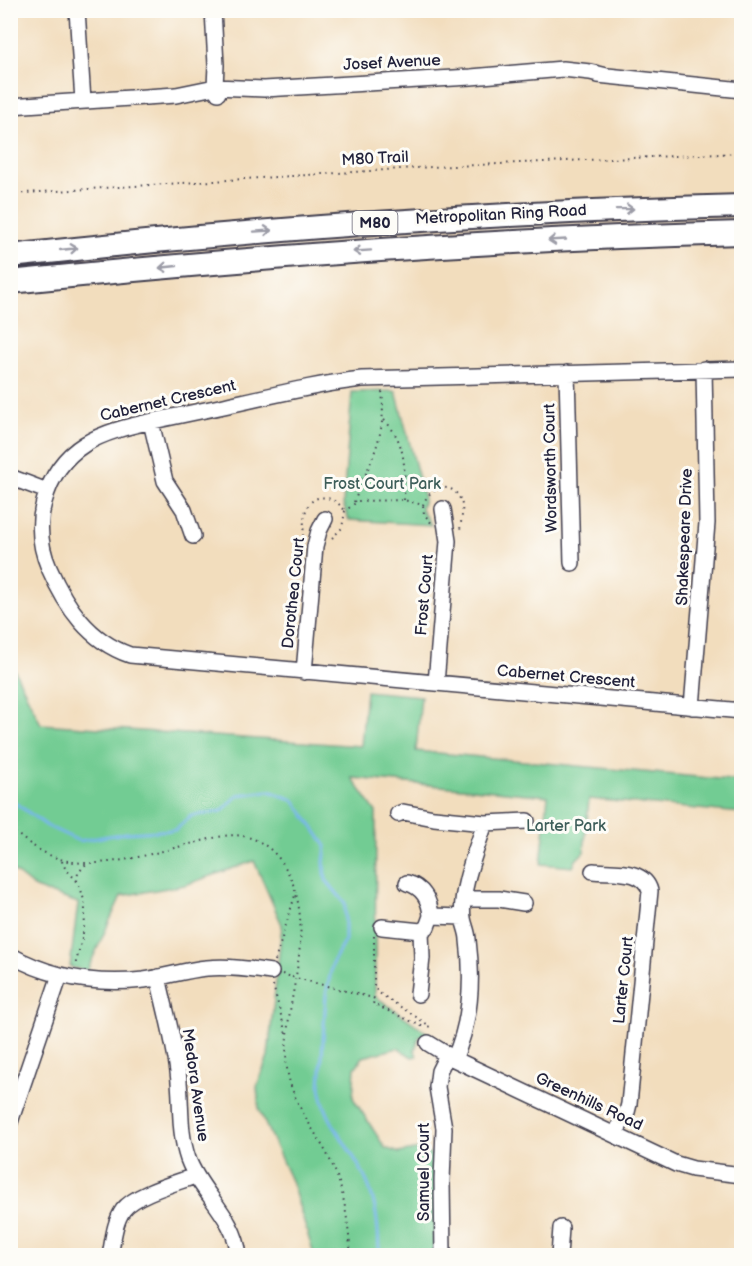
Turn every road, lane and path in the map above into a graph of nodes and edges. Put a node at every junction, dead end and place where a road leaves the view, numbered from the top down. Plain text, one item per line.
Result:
1 (77, 10) edge
2 (213, 10) edge
3 (218, 89) junction
4 (741, 90) edge
5 (83, 101) junction
6 (10, 105) edge
7 (741, 153) edge
8 (10, 194) edge
9 (741, 206) edge
10 (741, 233) edge
11 (10, 255) edge
12 (10, 282) edge
13 (704, 369) junction
14 (741, 369) edge
15 (567, 373) junction
16 (382, 390) dead end
17 (384, 420) junction
18 (151, 422) junction
19 (10, 477) edge
20 (47, 491) junction
21 (405, 500) junction
22 (354, 502) junction
23 (423, 505) junction
24 (443, 509) dead end
25 (345, 511) junction
26 (325, 519) dead end
27 (434, 528) dead end
28 (460, 530) dead end
29 (193, 536) dead end
30 (329, 541) dead end
31 (303, 543) dead end
32 (572, 563) dead end
33 (304, 672) junction
34 (436, 683) junction
35 (692, 706) junction
36 (741, 711) edge
37 (398, 814) dead end
38 (527, 821) dead end
39 (485, 823) junction
40 (62, 860) dead end
41 (87, 863) dead end
42 (593, 871) dead end
43 (76, 881) junction
44 (407, 883) dead end
45 (296, 892) dead end
46 (464, 899) junction
47 (524, 903) dead end
48 (431, 916) junction
49 (463, 917) junction
50 (381, 927) joint
51 (421, 931) junction
52 (10, 955) edge
53 (271, 972) junction
54 (66, 976) junction
55 (158, 977) junction
56 (292, 977) dead end
57 (418, 994) dead end
58 (427, 1035) junction
59 (287, 1036) dead end
60 (451, 1057) junction
61 (10, 1122) edge
62 (615, 1134) junction
63 (741, 1175) edge
64 (195, 1176) junction
65 (561, 1228) dead end
66 (110, 1256) edge
67 (239, 1256) edge
68 (443, 1256) edge
69 (559, 1256) edge

1 - 5 street
2 - 3 street
3 - 4 street, Josef Avenue
3 - 5 street, Josef Avenue
5 - 6 street, Josef Avenue
7 - 8 path, M80 Trail
11 -> 9 highway, Metropolitan Ring Road / M80
10 -> 12 highway, Metropolitan Ring Road / M80
13 - 14 street, Cabernet Crescent
13 - 15 street, Cabernet Crescent
13 - 35 street, Shakespeare Drive
15 - 18 street, Cabernet Crescent
15 - 32 street, Wordsworth Court
16 - 17 path
17 - 21 path
17 - 22 path
18 - 20 street, Cabernet Crescent
18 - 29 street
19 - 20 street
20 - 33 street, Cabernet Crescent
21 - 22 path
21 - 23 path
22 - 25 path
23 - 27 path
23 - 28 path
24 - 34 street, Frost Court
25 - 30 path
25 - 31 path
26 - 33 street, Dorothea Court
33 - 34 street, Cabernet Crescent
34 - 35 street, Cabernet Crescent
35 - 36 street, Cabernet Crescent
37 - 39 street
38 - 39 street
39 - 46 street, Samuel Court
40 - 43 path
41 - 43 path
42 - 62 street, Larter Court
43 - 54 path
44 - 48 street
45 - 53 path
46 - 47 street
46 - 49 street, Samuel Court
48 - 49 street
48 - 51 street
49 - 60 street, Samuel Court
50 - 51 street
50 - 58 path
51 - 57 street
52 - 54 street
53 - 55 street
53 - 59 path
54 - 55 street
54 - 61 street
55 - 64 street, Medora Avenue
56 - 58 path, bridge
58 - 60 street, Greenhills Road
60 - 62 street, Greenhills Road
60 - 68 street, Samuel Court
62 - 63 street, Greenhills Road
64 - 66 street
64 - 67 street, Medora Avenue
65 - 69 street

